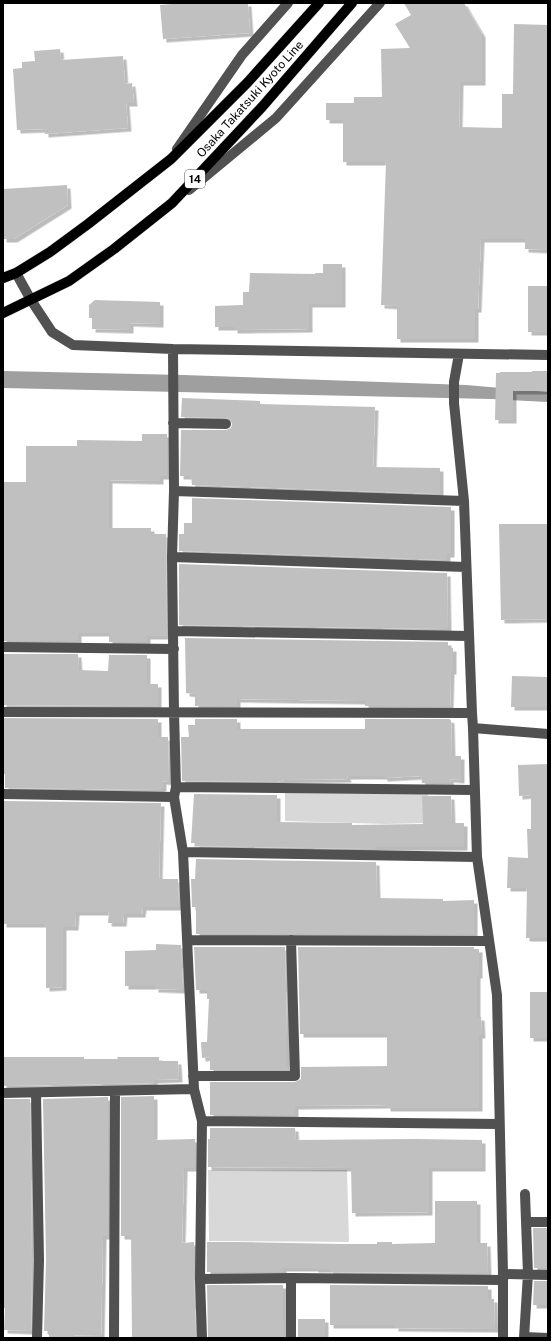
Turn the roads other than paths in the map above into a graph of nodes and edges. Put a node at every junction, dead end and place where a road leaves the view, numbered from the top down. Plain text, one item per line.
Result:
1 (288, 3) edge
2 (319, 3) edge
3 (352, 3) edge
4 (380, 3) edge
5 (171, 159) junction
6 (172, 203) junction
7 (16, 273) junction
8 (3, 278) edge
9 (31, 300) junction
10 (3, 312) edge
11 (173, 348) junction
12 (459, 354) junction
13 (548, 355) edge
14 (173, 423) junction
15 (226, 424) dead end
16 (174, 491) junction
17 (464, 501) junction
18 (172, 557) junction
19 (466, 567) junction
20 (174, 631) junction
21 (469, 636) junction
22 (3, 647) edge
23 (174, 649) junction
24 (3, 712) edge
25 (174, 712) junction
26 (472, 713) junction
27 (473, 728) junction
28 (548, 734) edge
29 (475, 790) junction
30 (175, 792) junction
31 (3, 794) edge
32 (183, 852) junction
33 (477, 857) junction
34 (187, 940) junction
35 (292, 940) junction
36 (489, 941) junction
37 (193, 1076) junction
38 (194, 1089) junction
39 (115, 1091) junction
40 (3, 1093) edge
41 (36, 1093) junction
42 (202, 1120) junction
43 (499, 1124) junction
44 (524, 1194) dead end
45 (526, 1222) junction
46 (548, 1222) edge
47 (528, 1274) junction
48 (548, 1275) edge
49 (503, 1277) junction
50 (291, 1278) junction
51 (200, 1279) junction
52 (524, 1337) edge
53 (37, 1338) edge
54 (114, 1338) edge
55 (202, 1338) edge
56 (291, 1338) edge
57 (503, 1338) edge
58 (548, 1338) edge

1 - 5 street
2 - 5 main road, Osaka Takatsuki Kyoto Line
3 - 6 main road, Osaka Takatsuki Kyoto Line / 14
4 - 6 street
5 - 7 main road, Osaka Takatsuki Kyoto Line
6 - 9 main road, Osaka Takatsuki Kyoto Line / 14
7 - 8 main road, Osaka Takatsuki Kyoto Line
7 - 9 street
9 - 10 main road, Osaka Takatsuki Kyoto Line / 14
9 - 11 street
11 - 12 street
11 - 14 street
12 - 13 street
12 - 17 street
14 - 15 street
14 - 16 street
16 - 17 street
16 - 18 street
17 - 19 street
18 - 19 street
18 - 20 street
19 - 21 street
20 - 21 street
20 - 23 street
21 - 26 street
22 - 23 street
23 - 25 street
24 - 25 street
25 - 26 street
25 - 30 street
26 - 27 street
27 - 28 street
27 - 29 street
29 - 30 street
29 - 33 street
30 - 31 street
30 - 32 street
32 - 33 street
32 - 34 street
33 - 36 street
34 - 35 street
34 - 37 street
35 - 36 street
35 - 37 street
36 - 43 street
37 - 38 street
38 - 39 street
38 - 42 street
39 - 41 street
39 - 54 street
40 - 41 street
41 - 53 street
42 - 43 street
42 - 51 street
43 - 49 street
44 - 45 street
45 - 46 street
45 - 47 street
47 - 48 street
47 - 49 street
47 - 52 street
49 - 50 street
49 - 57 street
50 - 51 street
50 - 56 street
51 - 55 street
52 - 58 street

